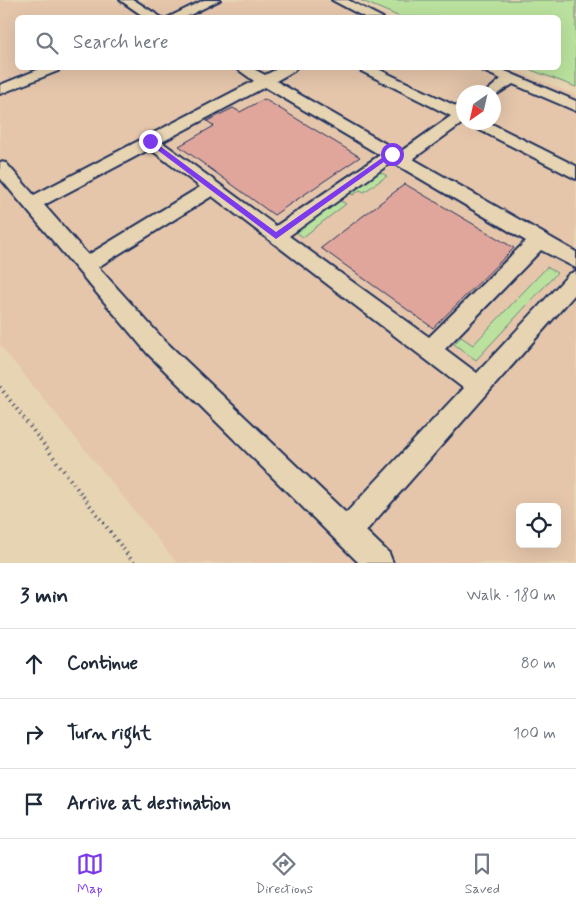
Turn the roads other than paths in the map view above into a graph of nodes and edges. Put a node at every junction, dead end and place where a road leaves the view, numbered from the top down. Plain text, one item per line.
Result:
1 (126, 0) edge
2 (214, 0) edge
3 (338, 0) edge
4 (151, 15) edge
5 (180, 15) edge
6 (370, 15) edge
7 (48, 70) edge
8 (247, 70) edge
9 (285, 70) edge
10 (370, 70) edge
11 (493, 70) edge
12 (512, 78) junction
13 (265, 80) junction
14 (501, 86) edge
15 (0, 90) edge
16 (576, 107) edge
17 (456, 112) edge
18 (456, 123) edge
19 (492, 130) edge
20 (150, 141) junction
21 (396, 157) junction
22 (0, 167) edge
23 (576, 173) edge
24 (212, 188) junction
25 (32, 204) junction
26 (276, 236) junction
27 (539, 240) junction
28 (576, 261) edge
29 (85, 266) junction
30 (576, 279) edge
31 (430, 350) junction
32 (479, 387) junction
33 (347, 532) junction
34 (379, 563) edge

1 - 4 lane
2 - 5 lane
3 - 6 lane
7 - 15 lane
8 - 13 lane
9 - 13 lane
10 - 17 lane
11 - 12 lane
12 - 14 lane
12 - 16 lane
13 - 20 lane
13 - 21 lane
18 - 21 lane
19 - 23 lane
20 - 24 lane
20 - 25 lane
21 - 26 lane
21 - 27 lane
22 - 25 lane
24 - 26 lane
24 - 29 lane
25 - 29 lane
26 - 31 lane
27 - 28 lane
27 - 31 lane
29 - 33 lane
30 - 32 lane
31 - 32 lane
32 - 33 lane
33 - 34 lane

